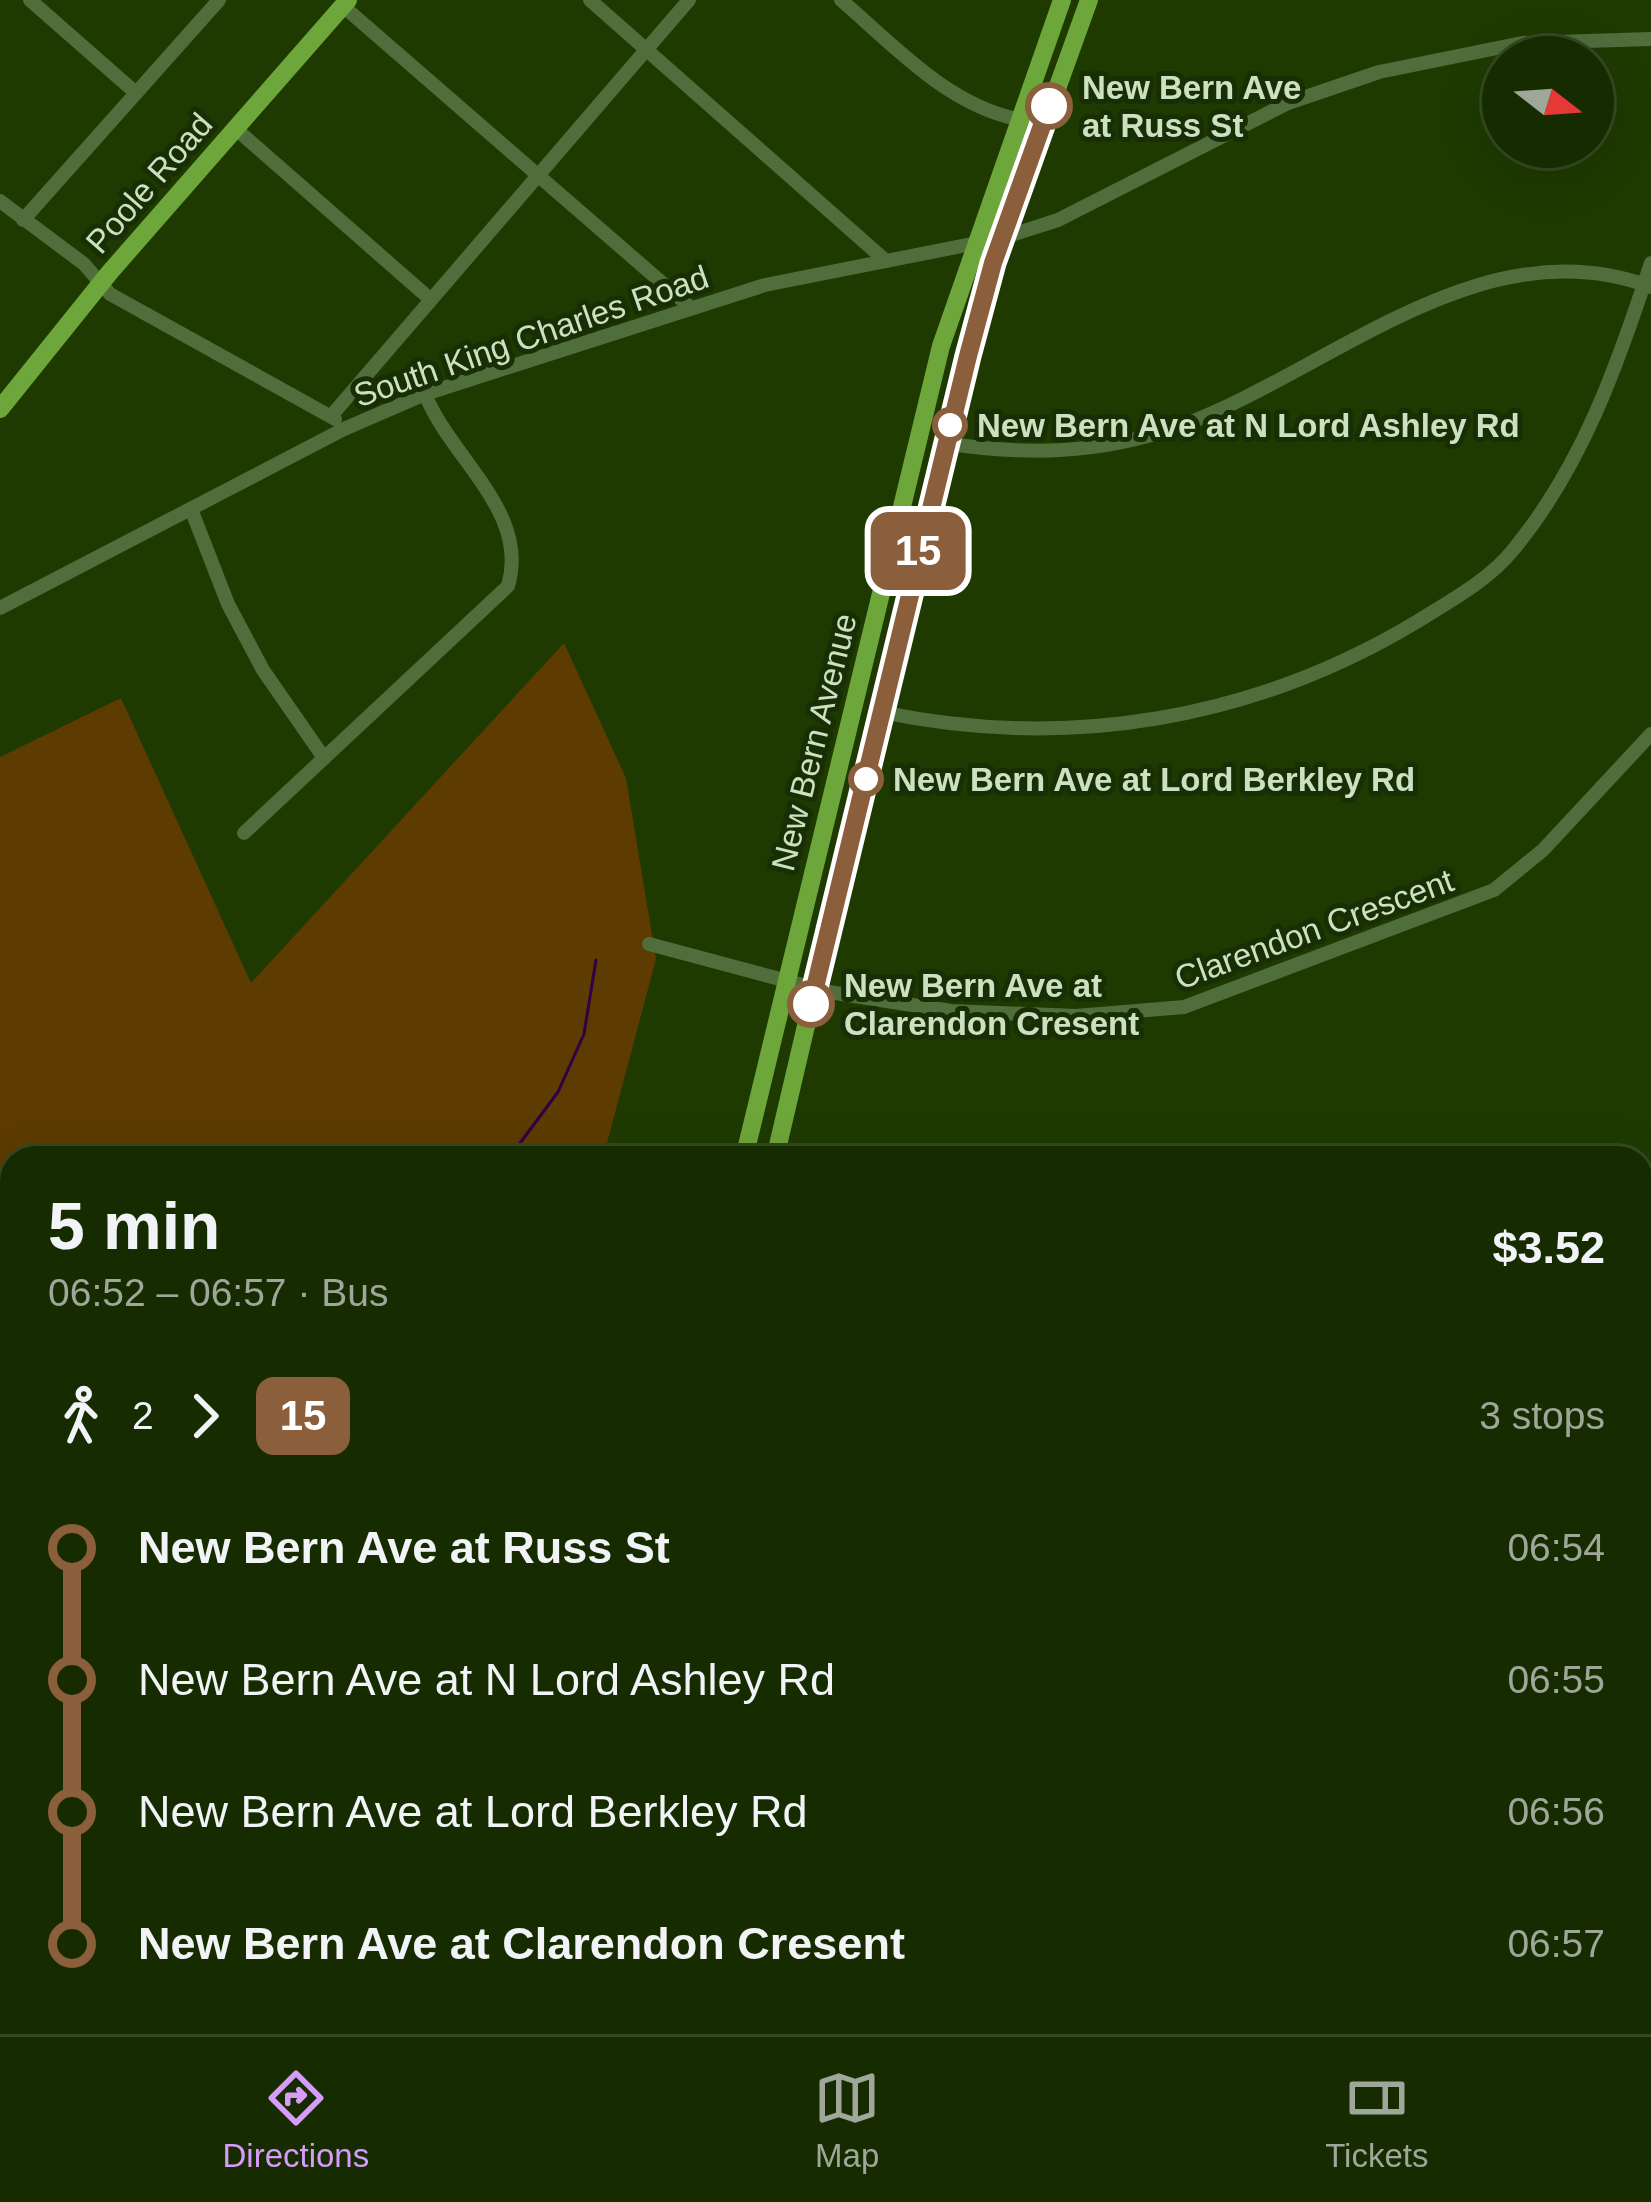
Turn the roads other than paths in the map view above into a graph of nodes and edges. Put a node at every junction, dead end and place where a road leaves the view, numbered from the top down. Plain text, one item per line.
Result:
1 (30, 0) edge
2 (219, 0) edge
3 (590, 0) edge
4 (689, 0) edge
5 (841, 0) edge
6 (1062, 0) edge
7 (1089, 0) edge
8 (346, 3) edge
9 (1651, 40) edge
10 (646, 49) junction
11 (136, 93) junction
12 (1017, 119) junction
13 (236, 129) junction
14 (538, 174) junction
15 (0, 201) edge
16 (23, 220) junction
17 (1002, 238) junction
18 (974, 242) junction
19 (886, 261) junction
20 (1651, 263) edge
21 (99, 285) junction
22 (1647, 286) edge
23 (430, 299) junction
24 (691, 308) junction
25 (941, 346) junction
26 (425, 394) junction
27 (0, 409) edge
28 (332, 415) junction
29 (344, 429) junction
30 (915, 441) junction
31 (945, 443) junction
32 (191, 509) junction
33 (915, 565) junction
34 (0, 608) edge
35 (874, 617) junction
36 (852, 712) junction
37 (881, 712) junction
38 (1651, 734) edge
39 (324, 758) junction
40 (856, 820) junction
41 (244, 833) dead end
42 (649, 944) dead end
43 (787, 981) junction
44 (814, 988) junction
45 (747, 1146) edge
46 (778, 1146) edge

1 - 11 street
2 - 11 street
3 - 10 street
4 - 10 street
5 - 12 street
6 - 12 main road, New Bern Avenue
7 - 17 main road, New Bern Avenue
8 - 13 main road, Poole Road
8 - 14 street
9 - 17 street, South King Charles Road
10 - 14 street
10 - 19 street
11 - 16 street
12 - 18 main road, New Bern Avenue
13 - 21 main road, Poole Road
13 - 23 street
14 - 23 street
14 - 24 street
15 - 16 street
16 - 21 street
17 - 18 street, South King Charles Road
17 - 31 main road, New Bern Avenue
18 - 19 street, South King Charles Road
18 - 25 main road, New Bern Avenue
19 - 24 street, South King Charles Road
20 - 22 street
21 - 27 main road, Poole Road
21 - 28 street
22 - 31 street
22 - 37 street
23 - 28 street
24 - 26 street, South King Charles Road
25 - 30 main road, New Bern Avenue
25 - 31 main road
26 - 29 street, South King Charles Road
26 - 39 street
28 - 29 street
29 - 32 street, South King Charles Road
30 - 33 main road
30 - 35 main road, New Bern Avenue
31 - 33 main road, New Bern Avenue
32 - 34 street, South King Charles Road
32 - 39 street
33 - 37 main road, New Bern Avenue
35 - 36 main road, New Bern Avenue
35 - 37 main road
36 - 40 main road
36 - 43 main road, New Bern Avenue
37 - 40 main road, New Bern Avenue
38 - 44 street, Clarendon Crescent
39 - 41 street
40 - 44 main road, New Bern Avenue
42 - 43 street, Clarendon Crescent
43 - 44 street, Clarendon Crescent
43 - 45 main road, New Bern Avenue
44 - 46 main road, New Bern Avenue

